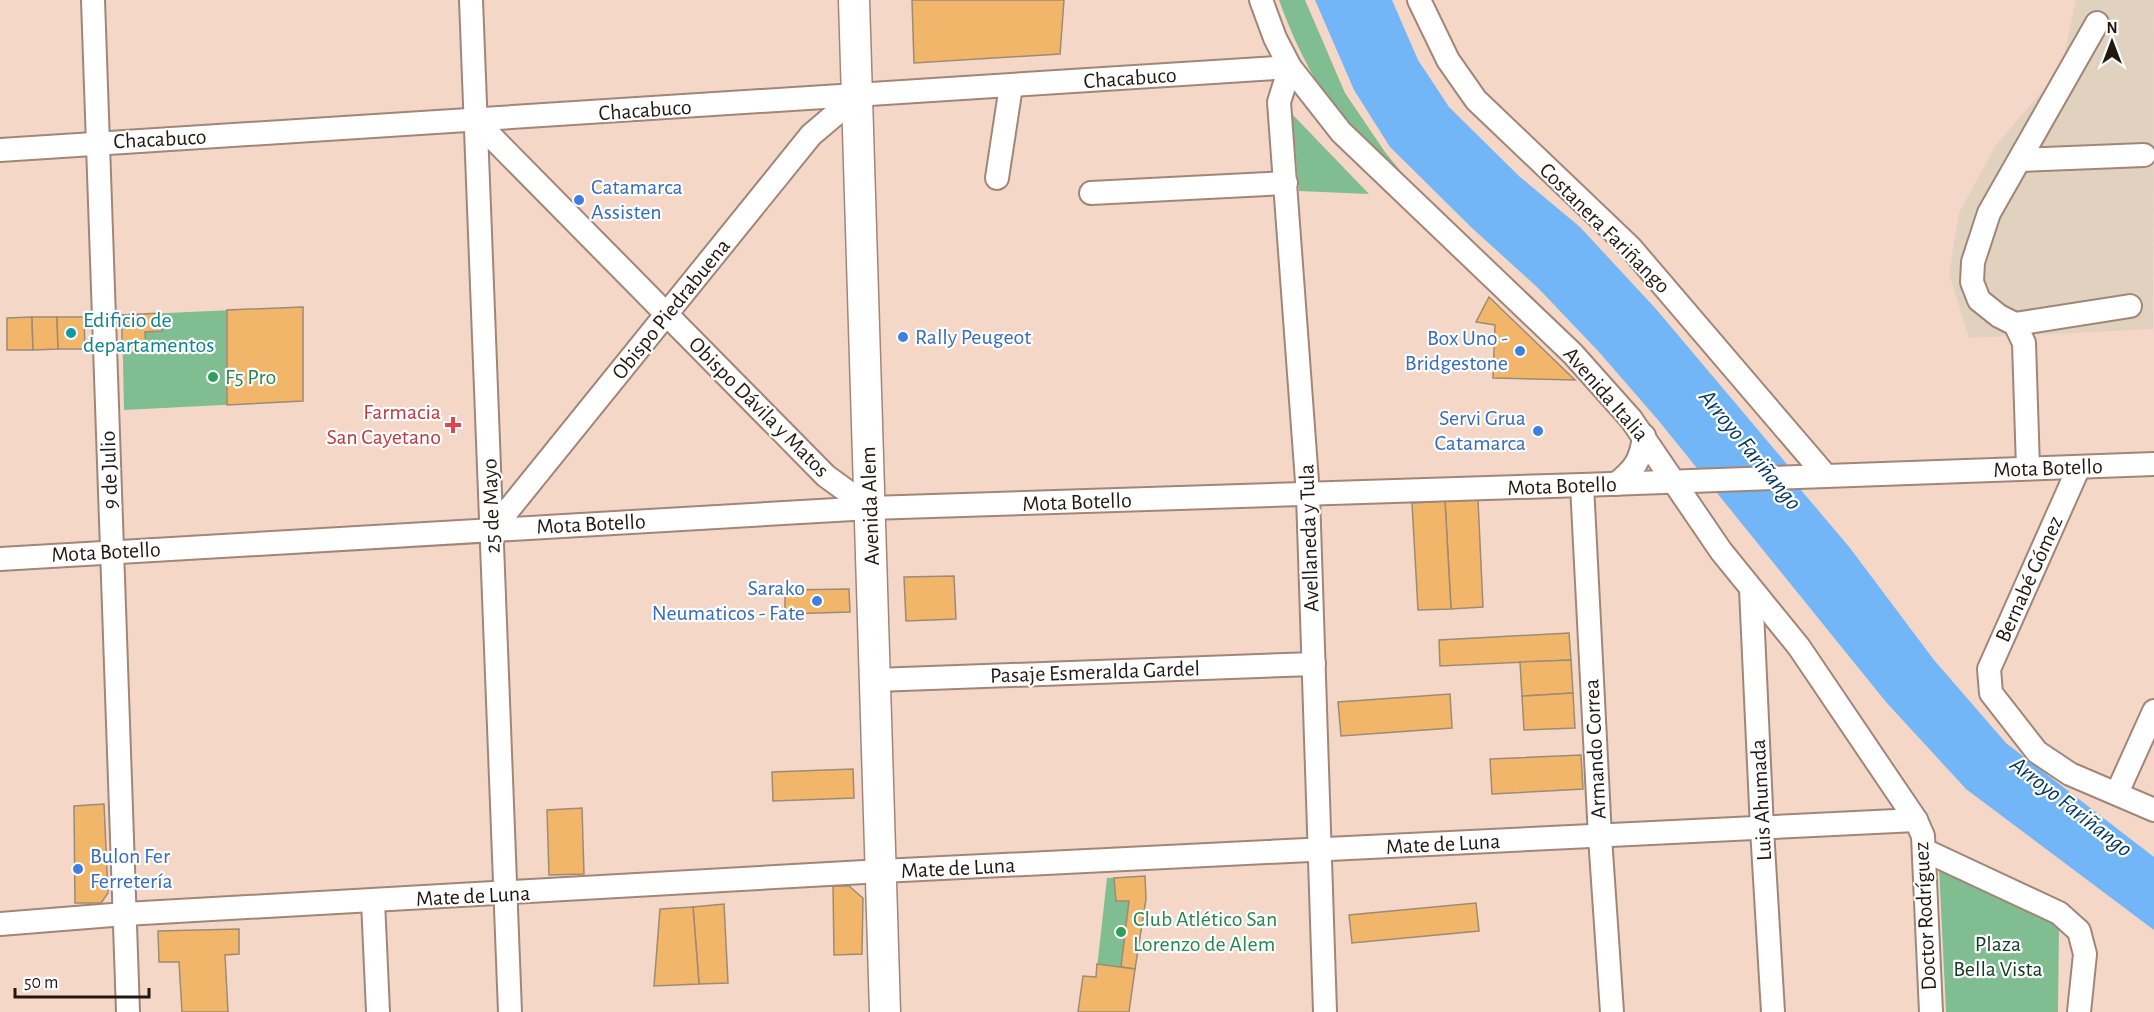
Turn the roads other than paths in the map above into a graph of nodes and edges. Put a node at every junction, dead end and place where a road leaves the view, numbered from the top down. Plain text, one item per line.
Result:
1 (93, 0) edge
2 (471, 0) edge
3 (854, 0) edge
4 (1261, 0) edge
5 (1419, 0) edge
6 (2097, 23) dead end
7 (1290, 67) junction
8 (1011, 86) junction
9 (857, 96) junction
10 (476, 121) junction
11 (98, 143) junction
12 (0, 150) edge
13 (2145, 155) dead end
14 (2020, 160) junction
15 (997, 178) dead end
16 (1286, 183) junction
17 (1091, 193) dead end
18 (2130, 306) dead end
19 (666, 315) junction
20 (2015, 324) junction
21 (1644, 436) junction
22 (2154, 464) edge
23 (2079, 466) junction
24 (2028, 468) junction
25 (1816, 476) junction
26 (1672, 481) junction
27 (1616, 484) junction
28 (1582, 485) junction
29 (1308, 495) junction
30 (870, 508) junction
31 (492, 530) junction
32 (112, 552) junction
33 (0, 559) edge
34 (1751, 589) junction
35 (1314, 664) junction
36 (876, 680) junction
37 (2154, 711) edge
38 (2117, 793) junction
39 (2154, 810) edge
40 (1916, 820) junction
41 (1762, 829) junction
42 (1600, 837) junction
43 (1320, 850) junction
44 (1924, 850) junction
45 (882, 871) junction
46 (505, 894) junction
47 (373, 902) junction
48 (125, 914) junction
49 (0, 924) edge
50 (128, 1012) edge
51 (378, 1012) edge
52 (510, 1012) edge
53 (885, 1012) edge
54 (1325, 1012) edge
55 (1612, 1012) edge
56 (1773, 1012) edge
57 (1931, 1012) edge
58 (2079, 1012) edge

1 - 11 street, 9 de Julio
2 - 10 street, 25 de Mayo
3 - 9 main road, Avenida Alem
4 - 7 street, Avenida Italia
5 - 25 street, Costanera Fariñango
6 - 14 street
7 - 8 street, Chacabuco
7 - 16 street, Avellaneda y Tula
7 - 21 street, Avenida Italia
8 - 9 street, Chacabuco
8 - 15 street
9 - 10 street, Chacabuco
9 - 19 street, Obispo Piedrabuena
9 - 30 main road, Avenida Alem
10 - 11 street, Chacabuco
10 - 19 street, Obispo Dávila y Matos
10 - 31 street, 25 de Mayo
11 - 12 street, Chacabuco
11 - 32 street, 9 de Julio
13 - 14 street
14 - 20 street
16 - 17 street
16 - 29 street, Avellaneda y Tula
18 - 20 street
19 - 30 street, Obispo Dávila y Matos
19 - 31 street, Obispo Piedrabuena
20 - 24 street
21 - 26 street, Avenida Italia
21 - 27 street
22 - 23 street, Mota Botello
23 - 24 street, Mota Botello
23 - 38 street, Bernabé Gómez
24 - 25 street, Mota Botello
25 - 26 street, Mota Botello
26 - 27 street, Mota Botello
26 - 34 street, Avenida Italia
27 - 28 street, Mota Botello
28 - 29 street, Mota Botello
28 - 42 street, Armando Correa
29 - 30 street, Mota Botello
29 - 35 street, Avellaneda y Tula
30 - 31 street, Mota Botello
30 - 36 main road, Avenida Alem
31 - 32 street, Mota Botello
31 - 46 street, 25 de Mayo
32 - 33 street, Mota Botello
32 - 48 street, 9 de Julio
34 - 40 street, Avenida Italia
34 - 41 street, Luis Ahumada
35 - 36 street, Pasaje Esmeralda Gardel
35 - 43 street, Avellaneda y Tula
36 - 45 main road, Avenida Alem
37 - 38 street
38 - 39 street
40 - 41 street, Mate de Luna
40 - 44 street, Doctor Rodríguez
41 - 42 street, Mate de Luna
41 - 56 street, Luis Ahumada
42 - 43 street, Mate de Luna
42 - 55 street, Armando Correa
43 - 45 street, Mate de Luna
43 - 54 street, Avellaneda y Tula
44 - 57 street, Doctor Rodríguez
44 - 58 street
45 - 46 street, Mate de Luna
45 - 53 main road, Avenida Alem
46 - 47 street, Mate de Luna
46 - 52 street, 25 de Mayo
47 - 48 street, Mate de Luna
47 - 51 street
48 - 49 street, Mate de Luna
48 - 50 street, 9 de Julio

